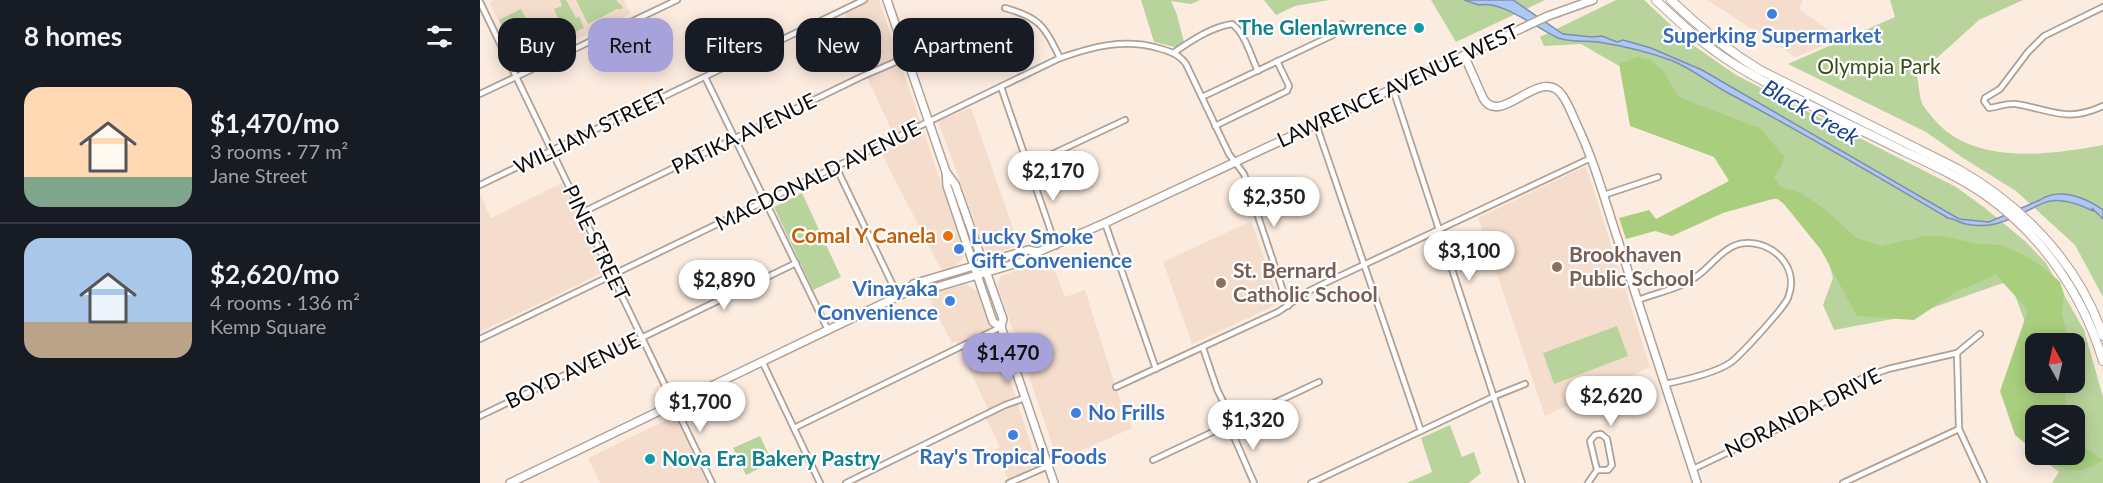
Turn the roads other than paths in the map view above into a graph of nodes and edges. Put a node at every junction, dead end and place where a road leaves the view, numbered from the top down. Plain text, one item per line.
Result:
1 (677, 0) edge
2 (864, 0) edge
3 (888, 0) edge
4 (1575, 0) edge
5 (1593, 0) edge
6 (1656, 0) edge
7 (1671, 0) edge
8 (480, 2) edge
9 (2103, 7) edge
10 (1005, 8) dead end
11 (1563, 10) junction
12 (894, 18) edge
13 (1342, 24) dead end
14 (1173, 53) junction
15 (1464, 56) junction
16 (1060, 58) junction
17 (1277, 61) junction
18 (893, 64) edge
19 (1258, 71) junction
20 (912, 72) edge
21 (516, 77) junction
22 (705, 77) junction
23 (1001, 87) junction
24 (1393, 89) junction
25 (480, 94) edge
26 (1202, 97) junction
27 (2103, 106) edge
28 (1125, 120) dead end
29 (929, 122) junction
30 (1316, 124) junction
31 (1215, 126) junction
32 (735, 139) junction
33 (551, 151) junction
34 (1592, 158) junction
35 (1235, 162) junction
36 (1029, 165) junction
37 (836, 167) junction
38 (946, 172) junction
39 (1658, 177) dead end
40 (480, 185) edge
41 (1604, 195) junction
42 (765, 201) junction
43 (2006, 206) junction
44 (581, 213) junction
45 (2022, 220) junction
46 (1105, 223) junction
47 (1440, 229) junction
48 (1056, 246) junction
49 (1038, 252) junction
50 (796, 263) junction
51 (984, 263) junction
52 (1365, 264) junction
53 (974, 265) junction
54 (987, 273) junction
55 (612, 276) junction
56 (977, 276) junction
57 (910, 290) junction
58 (898, 296) junction
59 (1638, 300) junction
60 (1288, 306) junction
61 (1001, 327) junction
62 (828, 330) junction
63 (1980, 334) dead end
64 (2103, 336) edge
65 (642, 338) junction
66 (480, 339) edge
67 (1203, 348) junction
68 (1957, 353) junction
69 (2103, 361) edge
70 (762, 362) junction
71 (1156, 369) junction
72 (1319, 382) dead end
73 (1525, 384) dead end
74 (1665, 384) junction
75 (1116, 387) dead end
76 (1495, 396) junction
77 (1025, 398) junction
78 (674, 404) junction
79 (480, 416) edge
80 (1231, 423) junction
81 (794, 428) junction
82 (1959, 429) junction
83 (1421, 431) junction
84 (1153, 460) dead end
85 (1048, 466) junction
86 (1692, 469) junction
87 (1597, 470) junction
88 (510, 483) edge
89 (712, 483) edge
90 (820, 483) edge
91 (846, 483) edge
92 (1009, 483) edge
93 (1054, 483) edge
94 (1254, 483) edge
95 (1311, 483) edge
96 (1522, 483) edge
97 (1588, 483) edge
98 (1697, 483) edge
99 (1843, 483) edge
100 (1983, 483) edge

1 - 21 street
2 - 22 street, WILLIAM STREET
3 - 12 main road
4 - 11 main road, LAWRENCE AVENUE WEST
5 - 11 main road, LAWRENCE AVENUE WEST
6 - 43 main road
7 - 43 main road
8 - 21 street, PINE STREET
9 - 27 street
10 - 16 street
11 - 15 main road, LAWRENCE AVENUE WEST
13 - 17 street
14 - 16 street, MACDONALD AVENUE
14 - 19 street
14 - 26 street
15 - 24 main road, LAWRENCE AVENUE WEST
15 - 34 main road
16 - 23 street, MACDONALD AVENUE
17 - 19 street
17 - 31 street
18 - 32 street, PATIKA AVENUE
19 - 26 street
20 - 29 main road
21 - 25 street
21 - 33 street, PINE STREET
22 - 32 street
22 - 33 street, WILLIAM STREET
23 - 29 street, MACDONALD AVENUE
23 - 36 street
24 - 30 main road, LAWRENCE AVENUE WEST
24 - 47 street
26 - 31 street
28 - 36 street
29 - 37 street, MACDONALD AVENUE
29 - 38 main road
30 - 35 main road, LAWRENCE AVENUE WEST
30 - 52 street
31 - 35 street
32 - 42 street
32 - 44 street, PATIKA AVENUE
33 - 40 street, WILLIAM STREET
33 - 44 street, PINE STREET
34 - 41 main road
34 - 47 street
35 - 46 main road, LAWRENCE AVENUE WEST
35 - 60 street
36 - 48 street
37 - 42 street, MACDONALD AVENUE
37 - 58 street
38 - 51 main road
38 - 53 main road
39 - 41 street
41 - 59 main road
42 - 50 street
42 - 55 street, MACDONALD AVENUE
43 - 45 main road
44 - 55 street, PINE STREET
45 - 64 main road
45 - 69 main road
46 - 48 main road, LAWRENCE AVENUE WEST
46 - 71 street
47 - 52 street
47 - 76 street
48 - 49 main road, LAWRENCE AVENUE WEST
49 - 51 main road, LAWRENCE AVENUE WEST
49 - 54 main road, LAWRENCE AVENUE WEST
50 - 62 street
50 - 65 street, BOYD AVENUE
51 - 53 main road, LAWRENCE AVENUE WEST
51 - 54 main road
52 - 60 street
52 - 83 street
53 - 56 main road
53 - 57 main road, LAWRENCE AVENUE WEST
54 - 56 main road, LAWRENCE AVENUE WEST
54 - 61 main road
55 - 65 street, PINE STREET
55 - 66 street, MACDONALD AVENUE
56 - 57 main road, LAWRENCE AVENUE WEST
56 - 61 main road
57 - 58 main road, LAWRENCE AVENUE WEST
58 - 62 main road, LAWRENCE AVENUE WEST
59 - 74 main road
59 - 74 street
60 - 67 street
61 - 77 main road
61 - 81 street
62 - 70 main road, LAWRENCE AVENUE WEST
63 - 68 street, NORANDA DRIVE
65 - 78 street, PINE STREET
65 - 79 street, BOYD AVENUE
67 - 71 street
67 - 80 street
68 - 82 street
68 - 86 street, NORANDA DRIVE
70 - 78 main road, LAWRENCE AVENUE WEST
70 - 81 street
71 - 75 street
72 - 80 street
73 - 76 street
74 - 86 main road
76 - 83 street
76 - 96 street
77 - 85 main road
77 - 91 street
78 - 88 main road, LAWRENCE AVENUE WEST
78 - 89 street, PINE STREET
80 - 84 street
80 - 94 street
81 - 90 street
82 - 99 street
82 - 100 street
83 - 95 street
85 - 92 street
85 - 93 main road
86 - 98 main road
87 - 87 street
87 - 97 street

